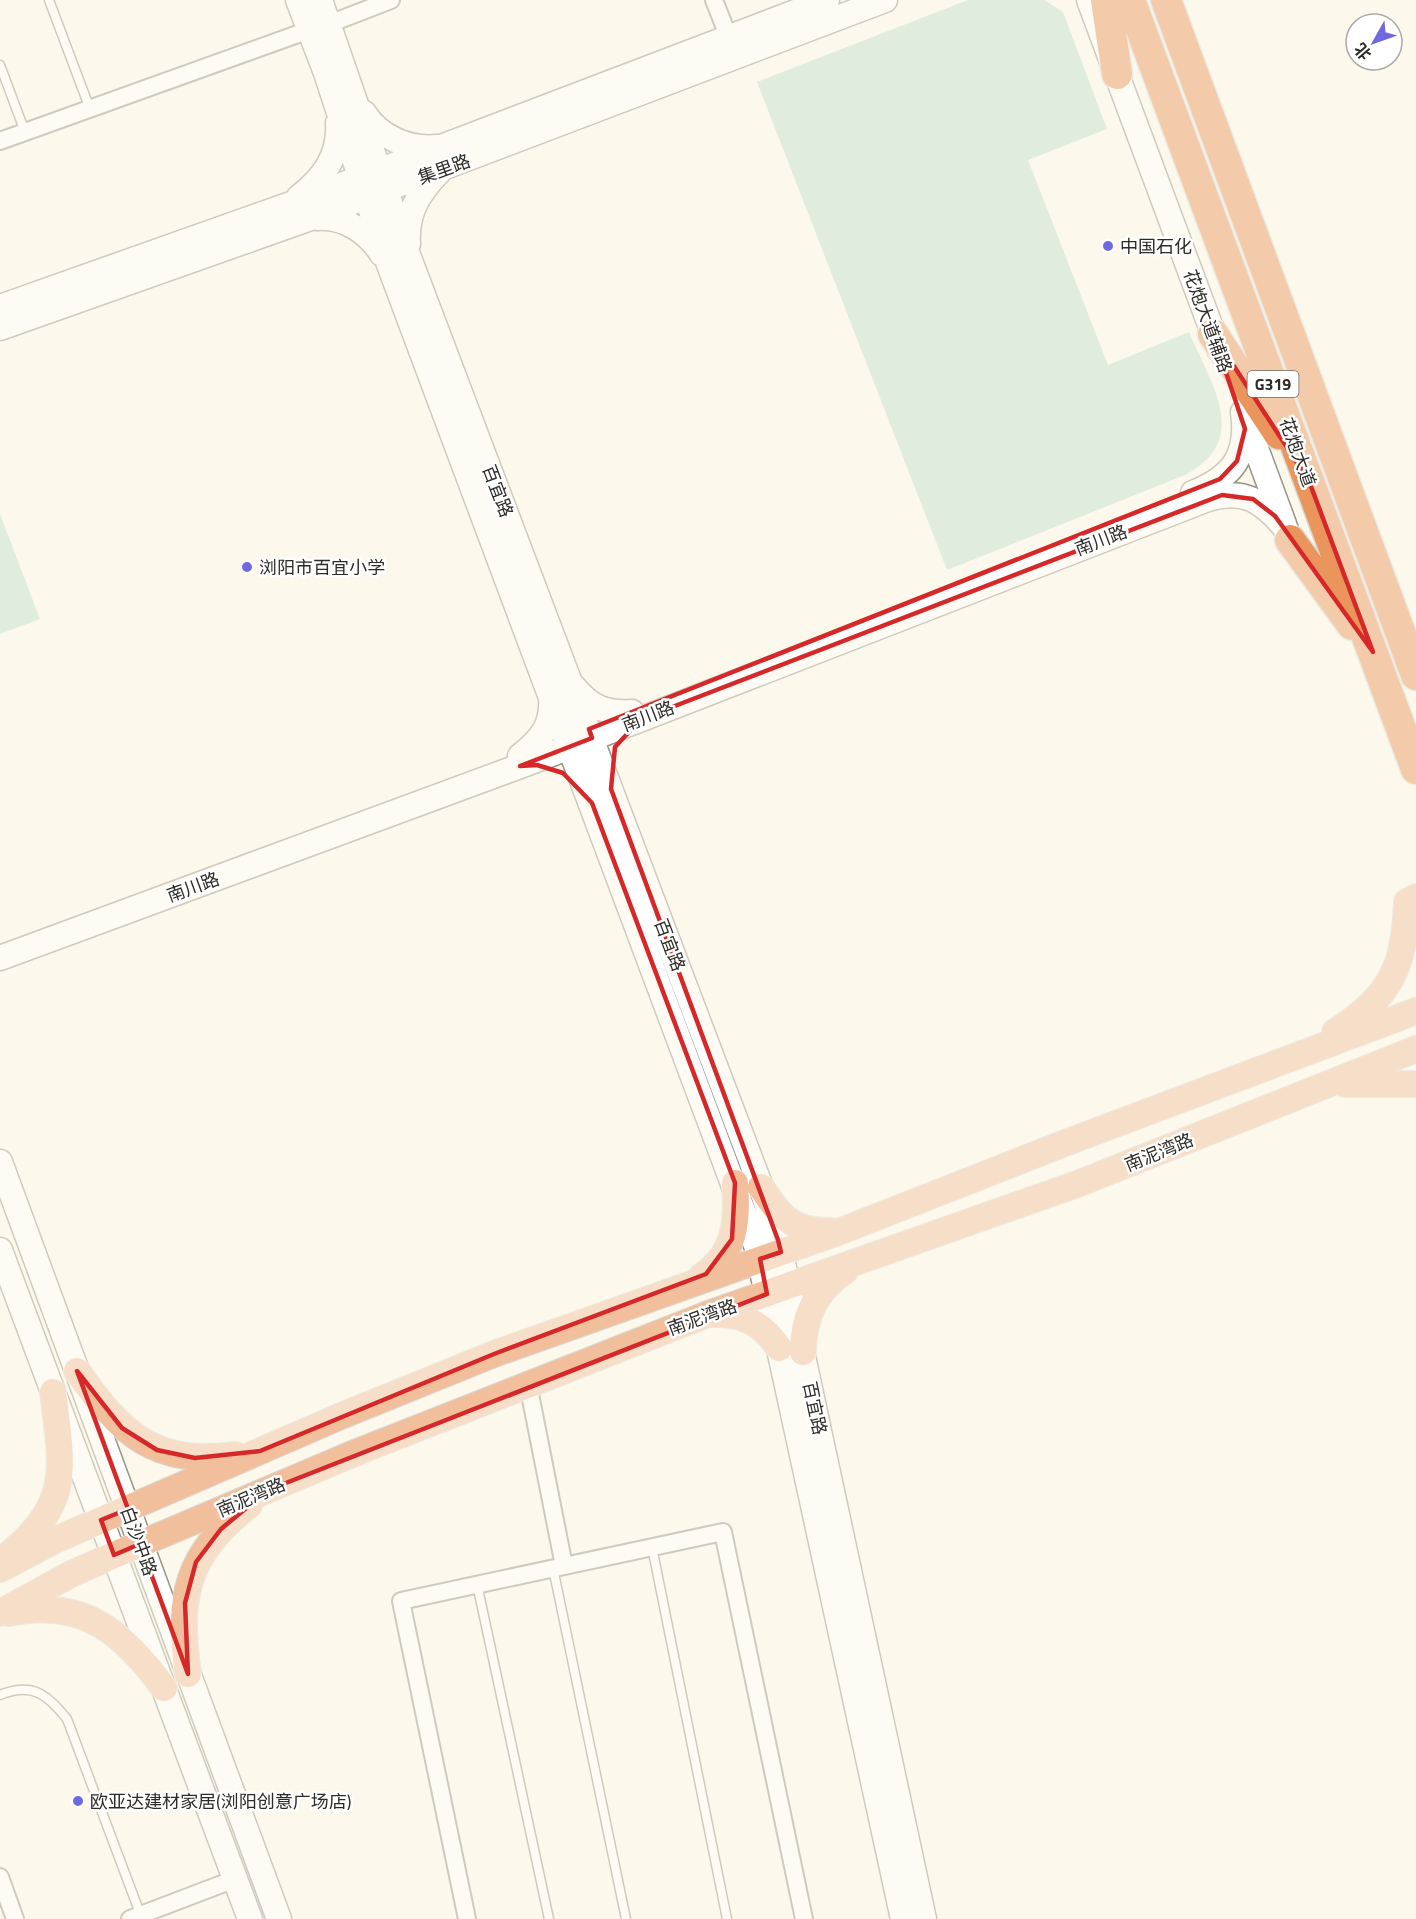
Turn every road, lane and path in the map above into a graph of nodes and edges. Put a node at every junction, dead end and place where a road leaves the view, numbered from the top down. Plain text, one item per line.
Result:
1 (50, 0) edge
2 (298, 0) edge
3 (320, 0) edge
4 (391, 0) edge
5 (714, 0) edge
6 (827, 0) edge
7 (885, 0) edge
8 (1089, 0) edge
9 (1106, 0) edge
10 (1130, 0) edge
11 (1166, 0) edge
12 (319, 27) junction
13 (729, 38) junction
14 (0, 65) edge
15 (1117, 74) junction
16 (347, 106) junction
17 (90, 109) junction
18 (25, 132) junction
19 (0, 141) edge
20 (448, 145) junction
21 (442, 170) junction
22 (373, 184) junction
23 (288, 205) junction
24 (308, 219) junction
25 (398, 259) junction
26 (0, 307) edge
27 (0, 328) edge
28 (1213, 334) junction
29 (1243, 412) junction
30 (1309, 482) junction
31 (1288, 534) junction
32 (1373, 652) junction
33 (1416, 675) edge
34 (562, 689) junction
35 (636, 716) junction
36 (580, 738) junction
37 (520, 761) junction
38 (1416, 769) edge
39 (611, 789) junction
40 (592, 803) junction
41 (1416, 897) edge
42 (0, 947) edge
43 (0, 958) edge
44 (1416, 1011) edge
45 (1416, 1050) edge
46 (1301, 1054) junction
47 (1416, 1084) edge
48 (1318, 1088) junction
49 (0, 1162) edge
50 (735, 1183) junction
51 (761, 1187) junction
52 (848, 1229) junction
53 (0, 1250) edge
54 (770, 1256) junction
55 (860, 1262) junction
56 (691, 1283) junction
57 (778, 1290) junction
58 (708, 1314) junction
59 (791, 1350) junction
60 (77, 1371) junction
61 (528, 1384) junction
62 (53, 1392) junction
63 (260, 1451) junction
64 (268, 1490) junction
65 (128, 1509) junction
66 (101, 1520) junction
67 (140, 1544) junction
68 (652, 1547) junction
69 (114, 1555) junction
70 (0, 1562) edge
71 (558, 1567) junction
72 (0, 1569) edge
73 (477, 1584) junction
74 (0, 1614) edge
75 (188, 1674) junction
76 (164, 1688) junction
77 (0, 1695) edge
78 (0, 1877) edge
79 (235, 1879) junction
80 (138, 1918) edge
81 (15, 1919) edge
82 (250, 1919) edge
83 (279, 1919) edge
84 (467, 1919) edge
85 (549, 1919) edge
86 (626, 1919) edge
87 (727, 1919) edge
88 (804, 1919) edge
89 (903, 1919) edge
90 (924, 1919) edge

1 - 17 lane
2 - 12 street, 百宜路
3 - 12 street, 百宜路
4 - 12 street
5 - 13 street
6 - 13 street, 集里路
7 - 21 street, 集里路
8 - 15 street, 花炮大道辅路
9 - 15 highway
10 - 30 highway, 花炮大道 / G319
11 - 33 highway, 花炮大道 / G319
12 - 16 street, 百宜路
12 - 17 street
13 - 20 street, 集里路
14 - 18 lane
15 - 28 street, 花炮大道辅路
16 - 20 street
16 - 22 street, 百宜路
16 - 23 street
17 - 18 street
18 - 19 street
20 - 22 street, 集里路
21 - 22 street, 集里路
21 - 25 street
22 - 23 street, 集里路
22 - 24 street, 集里路
22 - 25 street, 百宜路
23 - 26 street, 集里路
24 - 25 street
24 - 27 street, 集里路
25 - 34 street, 百宜路
28 - 29 street, 花炮大道辅路
28 - 30 highway
29 - 31 street, 花炮大道辅路
29 - 35 street, 南川路
30 - 32 highway, 花炮大道 / G319
31 - 32 highway
31 - 35 street, 南川路
32 - 38 highway, 花炮大道 / G319
34 - 35 street
34 - 36 street, 百宜路
34 - 37 street
35 - 36 street, 南川路
35 - 39 street
36 - 37 street, 南川路
36 - 39 street, 百宜路
36 - 40 street, 百宜路
37 - 40 street
37 - 42 street, 南川路
37 - 43 street, 南川路
39 - 51 street, 百宜路
40 - 50 street, 百宜路
41 - 46 main road
44 - 46 main road, 南泥湾路
45 - 48 main road, 南泥湾路
46 - 52 main road, 南泥湾路
47 - 48 main road
48 - 55 main road, 南泥湾路
49 - 60 street, 白沙中路
50 - 54 street, 百宜路
50 - 56 main road
51 - 52 main road
51 - 54 street, 百宜路
52 - 54 main road, 南泥湾路
53 - 62 street, 白沙中路
54 - 56 main road, 南泥湾路
54 - 57 street, 百宜路
55 - 57 main road, 南泥湾路
55 - 59 main road
56 - 63 main road, 南泥湾路
57 - 58 main road, 南泥湾路
57 - 59 street, 百宜路
58 - 59 main road
58 - 61 main road, 南泥湾路
59 - 89 street, 百宜路
59 - 90 street, 百宜路
60 - 63 main road
60 - 65 street, 白沙中路
61 - 64 main road, 南泥湾路
61 - 71 street
62 - 66 street, 白沙中路
62 - 70 main road
63 - 65 main road, 南泥湾路
64 - 67 main road, 南泥湾路
64 - 75 main road
65 - 66 main road, 南泥湾路
65 - 67 street, 白沙中路
66 - 69 street, 白沙中路
66 - 72 main road, 南泥湾路
67 - 69 main road, 南泥湾路
67 - 75 street, 白沙中路
68 - 71 street
68 - 87 lane
68 - 88 street
69 - 74 main road, 南泥湾路
69 - 76 street, 白沙中路
71 - 73 street
71 - 86 lane
73 - 84 street
73 - 85 lane
74 - 76 main road
75 - 83 street, 白沙中路
76 - 79 street, 白沙中路
77 - 80 lane
78 - 81 street
79 - 80 street
79 - 82 street, 白沙中路

